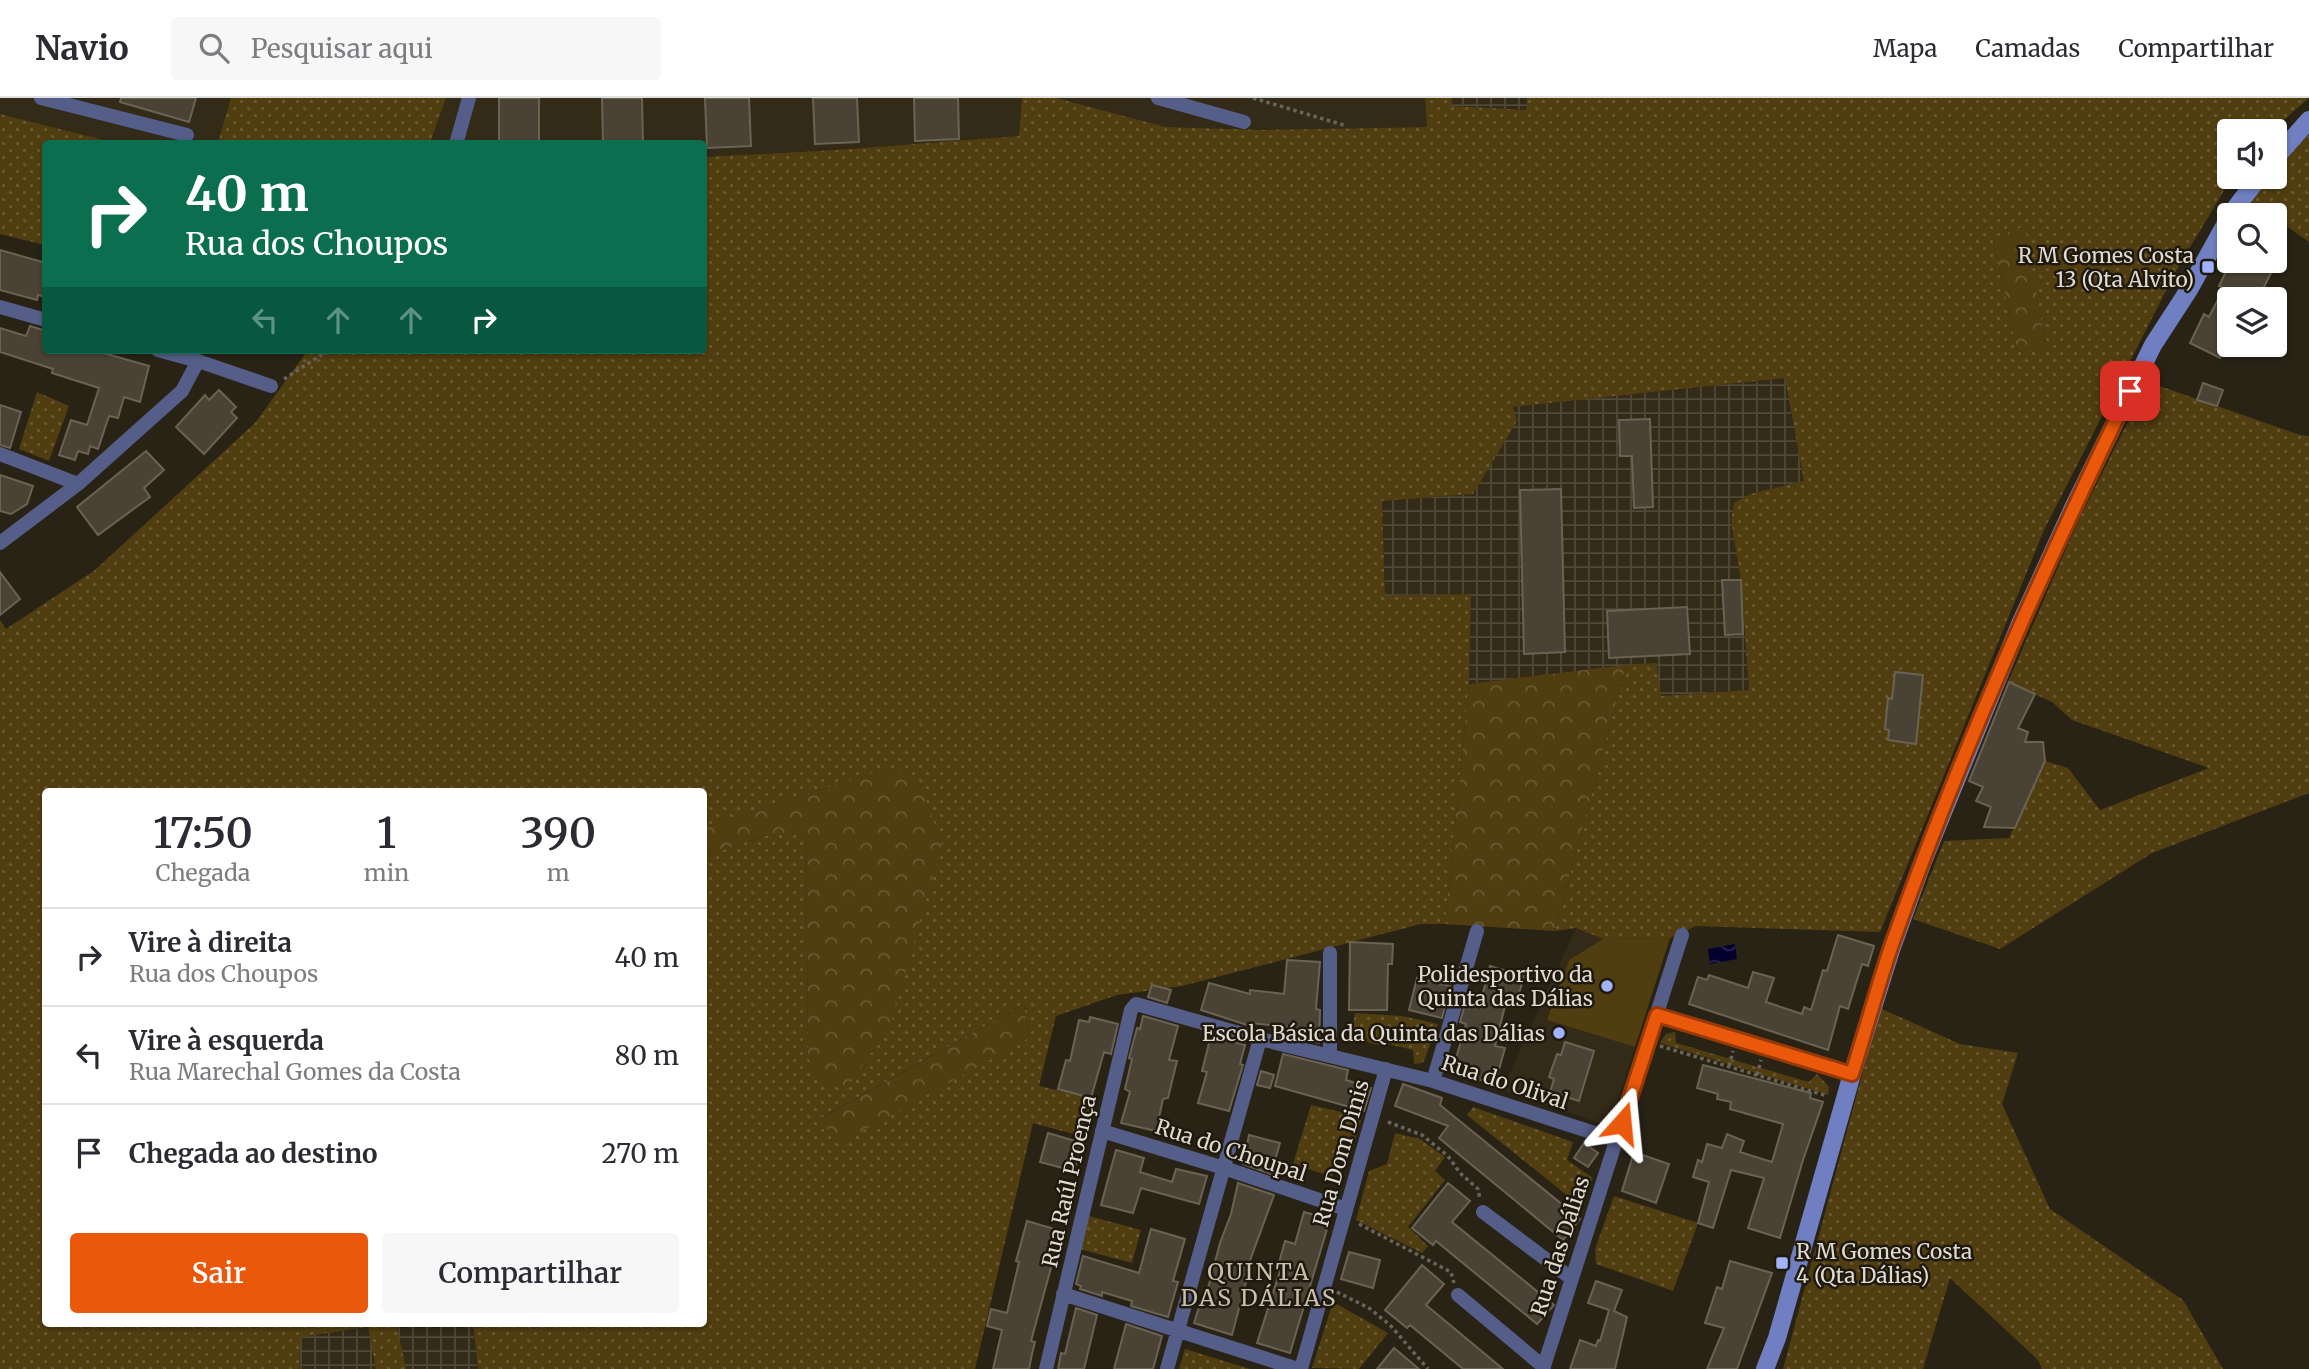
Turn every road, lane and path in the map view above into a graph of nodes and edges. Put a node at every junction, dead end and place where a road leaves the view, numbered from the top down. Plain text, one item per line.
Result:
1 (41, 98) edge
2 (469, 98) edge
3 (1158, 98) edge
4 (1253, 98) edge
5 (2309, 120) edge
6 (1244, 122) dead end
7 (1347, 126) dead end
8 (187, 135) dead end
9 (457, 140) edge
10 (2287, 145) edge
11 (2217, 239) edge
12 (0, 307) edge
13 (42, 319) edge
14 (173, 354) edge
15 (323, 354) edge
16 (198, 361) junction
17 (271, 386) joint
18 (0, 454) edge
19 (78, 484) junction
20 (0, 542) edge
21 (1477, 931) dead end
22 (1682, 935) dead end
23 (1329, 953) dead end
24 (1136, 1004) joint
25 (1657, 1015) junction
26 (1260, 1039) junction
27 (1648, 1042) junction
28 (1330, 1056) junction
29 (1386, 1069) junction
30 (1852, 1074) junction
31 (1433, 1081) junction
32 (1844, 1101) junction
33 (1373, 1116) junction
34 (1102, 1131) junction
35 (1616, 1140) junction
36 (1224, 1168) junction
37 (1483, 1212) joint
38 (1345, 1213) junction
39 (1572, 1279) junction
40 (1324, 1286) junction
41 (1063, 1294) junction
42 (1458, 1295) joint
43 (1178, 1331) junction
44 (1543, 1368) edge
45 (1046, 1369) edge
46 (1167, 1369) edge
47 (1300, 1369) edge
48 (1428, 1369) edge
49 (1765, 1369) edge

1 - 8 street
2 - 9 street
3 - 6 street
4 - 7 path
5 - 10 main road
11 - 30 main road
12 - 13 street
14 - 16 street
15 - 17 path
16 - 17 street
16 - 19 street
18 - 19 street
19 - 20 street
21 - 31 street
22 - 25 street, Rua das Dálias
23 - 28 street
24 - 26 street, Rua do Olival
24 - 34 street, Rua Raúl Proença
25 - 27 street, Rua das Dálias
25 - 30 street
26 - 28 street, Rua do Olival
26 - 36 street
27 - 32 path
27 - 35 street, Rua das Dálias
28 - 29 street, Rua do Olival
29 - 31 street, Rua do Olival
29 - 33 street, Rua Dom Dinis
30 - 32 main road
31 - 35 street, Rua do Olival
32 - 49 main road
33 - 37 path
33 - 38 street, Rua Dom Dinis
34 - 36 street, Rua do Choupal
34 - 41 street, Rua Raúl Proença
35 - 39 street, Rua das Dálias
36 - 38 street, Rua do Choupal
36 - 43 street
37 - 39 street
38 - 40 street, Rua Dom Dinis
38 - 42 path
39 - 44 street, Rua das Dálias
40 - 47 street, Rua Dom Dinis
40 - 48 path
41 - 43 street
41 - 45 street, Rua Raúl Proença
42 - 44 street
43 - 46 street
43 - 47 street

